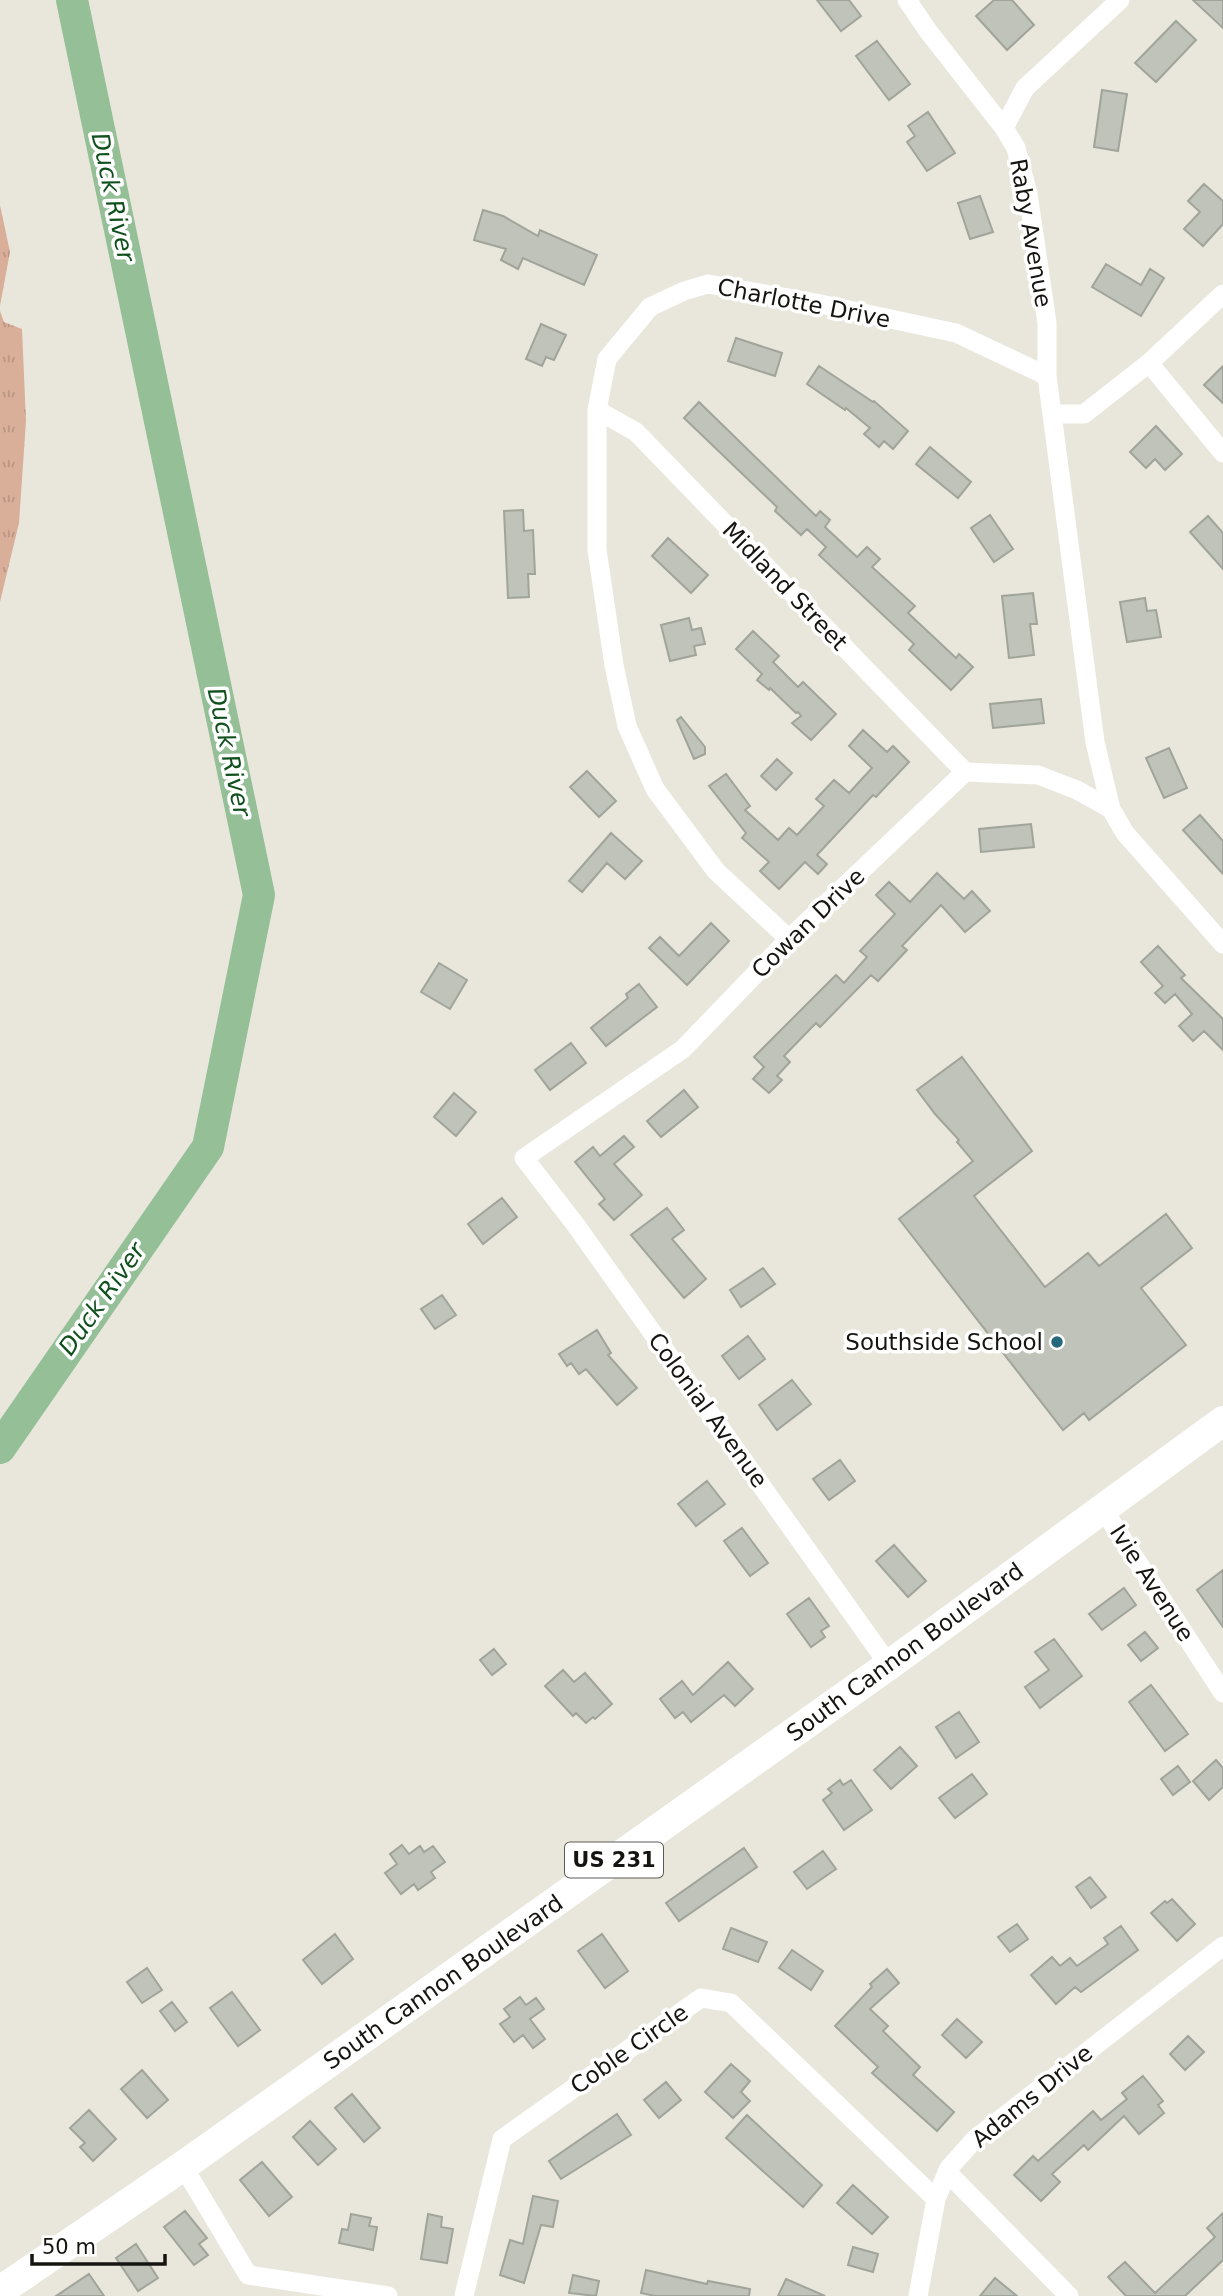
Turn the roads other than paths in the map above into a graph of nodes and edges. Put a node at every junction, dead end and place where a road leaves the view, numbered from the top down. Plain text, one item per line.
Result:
1 (907, 0) edge
2 (1120, 0) edge
3 (1004, 128) junction
4 (1223, 294) edge
5 (1149, 363) junction
6 (1047, 376) junction
7 (597, 410) junction
8 (1052, 414) junction
9 (1223, 453) edge
10 (965, 772) junction
11 (1111, 809) junction
12 (789, 939) junction
13 (1223, 944) edge
14 (524, 1158) joint
15 (1223, 1421) edge
16 (1103, 1509) junction
17 (889, 1665) junction
18 (1223, 1693) edge
19 (1223, 1945) edge
20 (183, 2166) junction
21 (947, 2172) junction
22 (936, 2199) junction
23 (0, 2291) edge
24 (388, 2296) edge
25 (464, 2296) edge
26 (918, 2296) edge
27 (1069, 2296) edge

1 - 3 street, Raby Avenue
2 - 3 street
3 - 6 street, Raby Avenue
4 - 5 street
5 - 8 street
5 - 9 street
6 - 7 street, Charlotte Drive
6 - 8 street
7 - 10 street, Midland Street
7 - 12 street, Charlotte Drive
8 - 11 street
10 - 11 street
10 - 12 street, Cowan Drive
11 - 13 street
12 - 14 street, Cowan Drive
14 - 17 street, Colonial Avenue
15 - 16 highway, South Cannon Boulevard / US 231
16 - 17 highway, South Cannon Boulevard / US 231
16 - 18 street, Ivie Avenue
17 - 20 highway, South Cannon Boulevard / US 231
19 - 21 street, Adams Drive
20 - 23 highway, South Cannon Boulevard / US 231
20 - 24 street
21 - 22 street, Adams Drive
21 - 27 street
22 - 25 street, Coble Circle
22 - 26 street, Adams Drive

